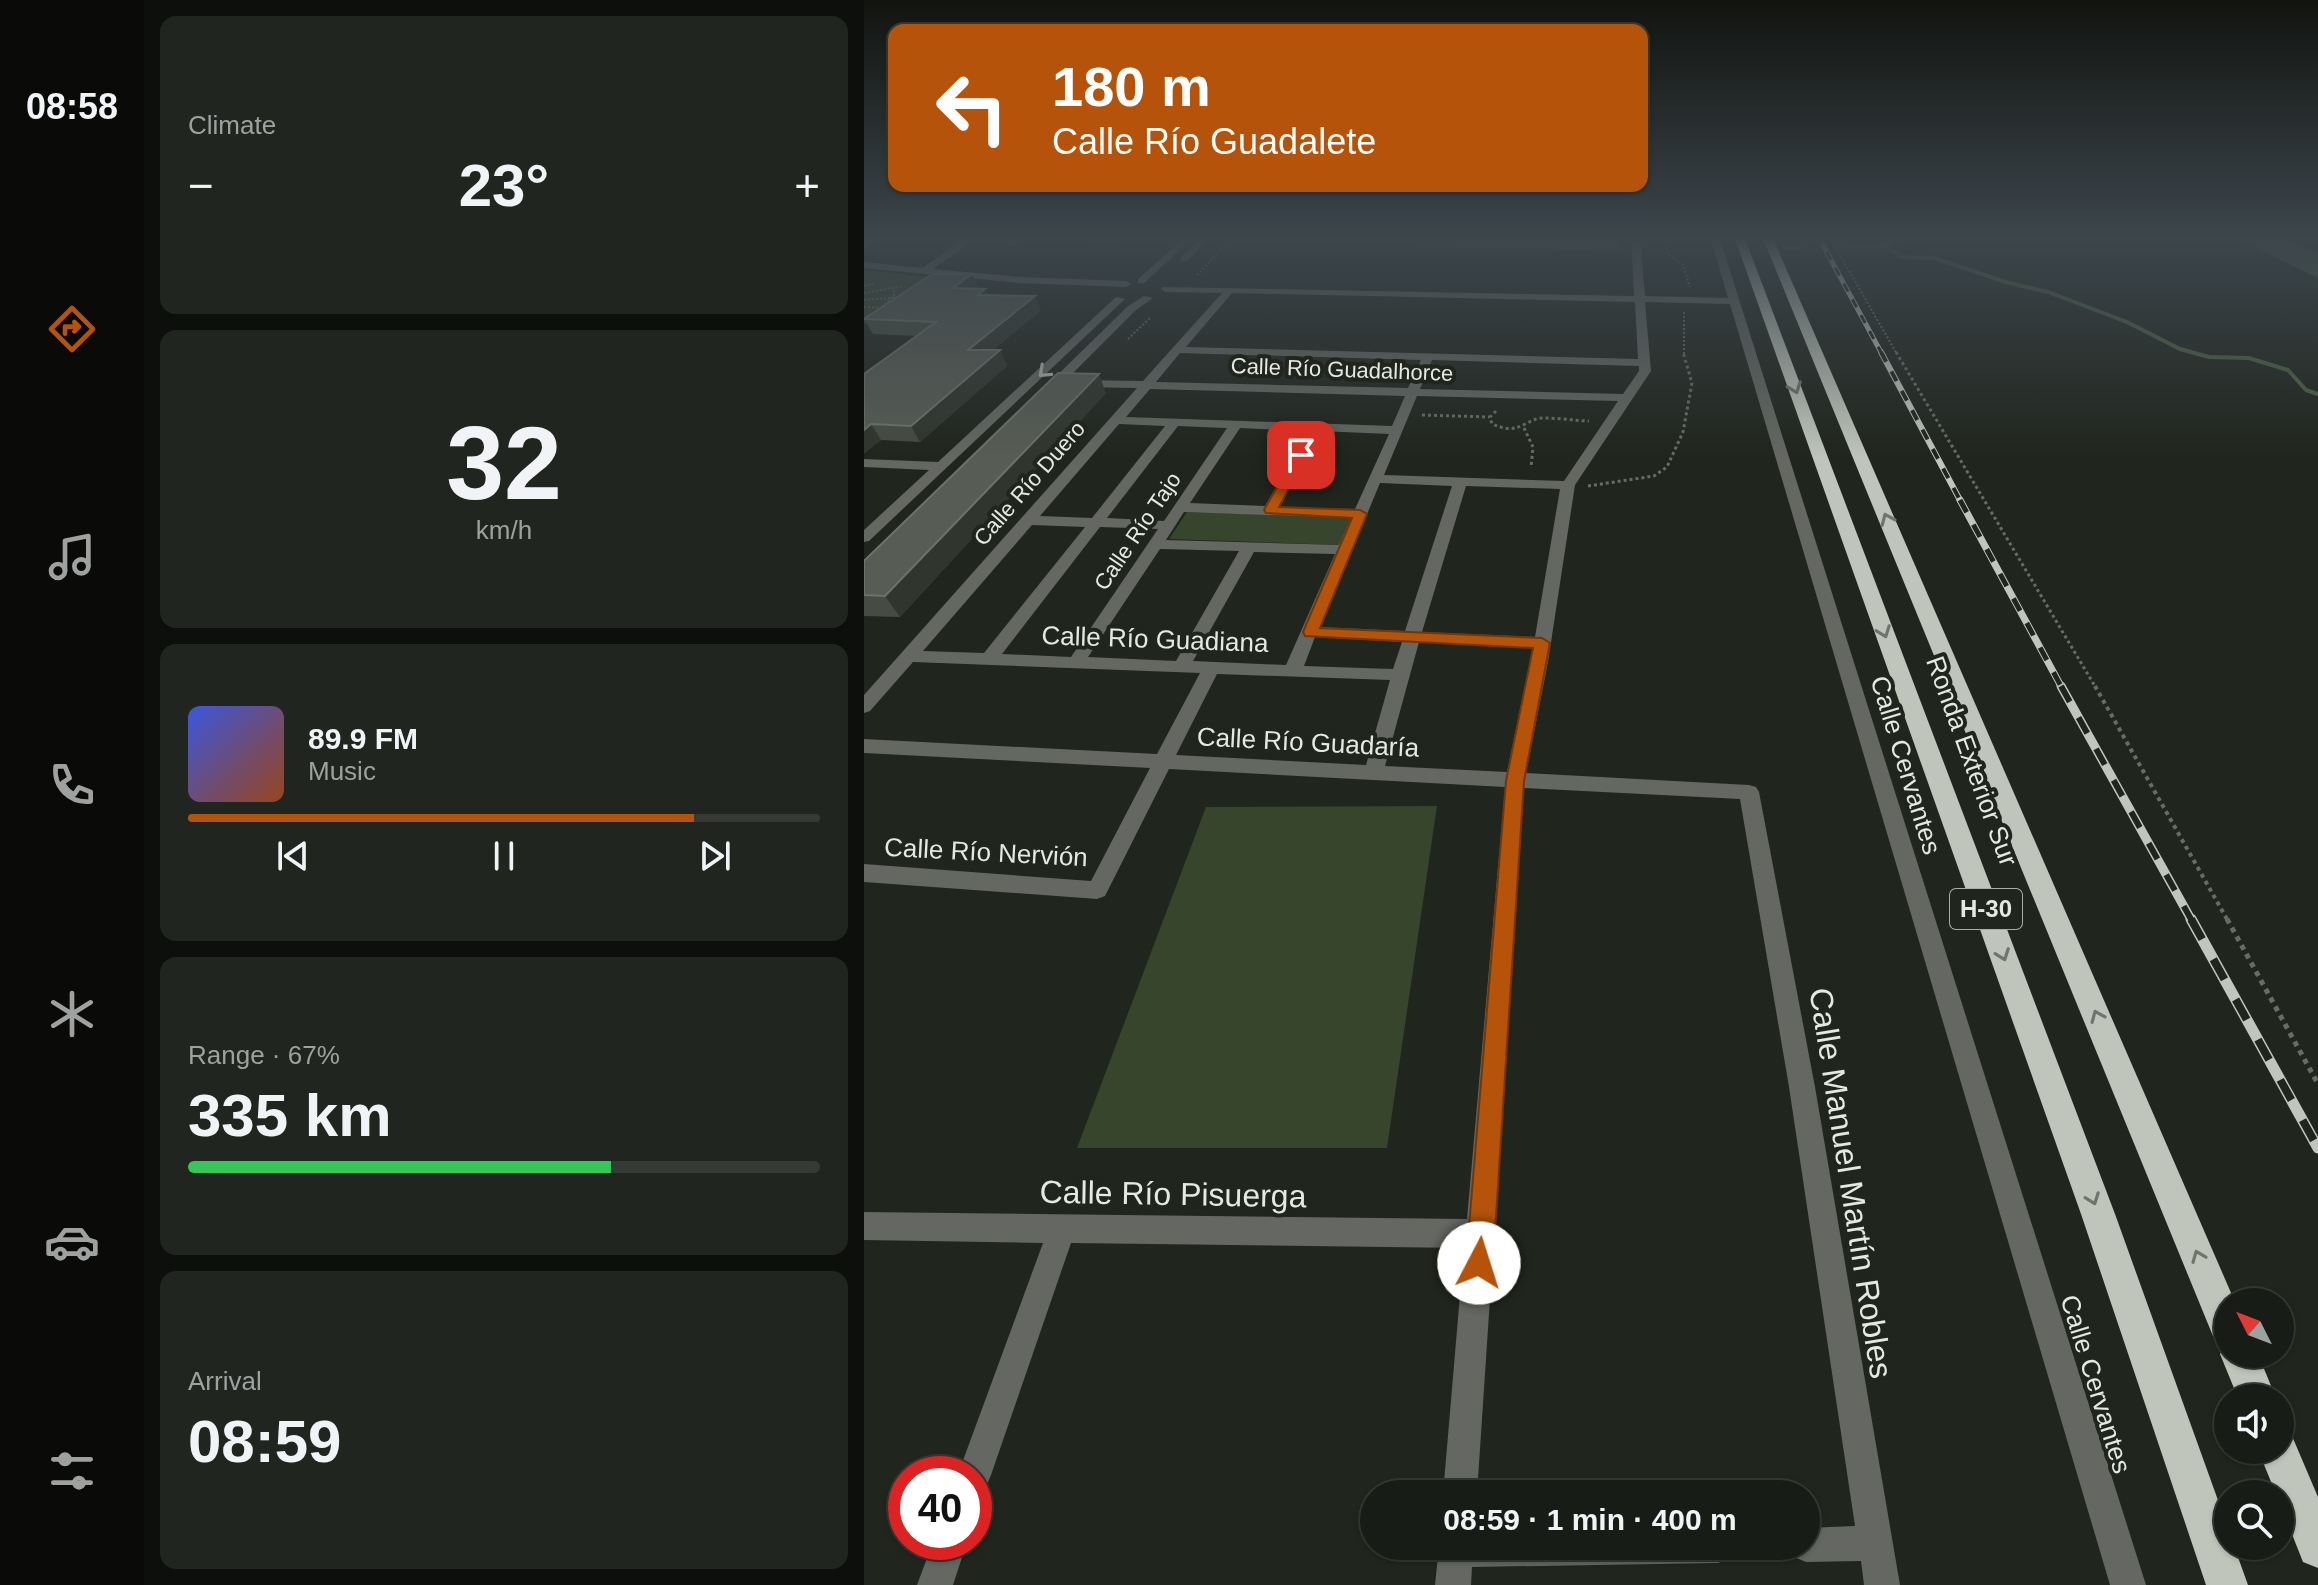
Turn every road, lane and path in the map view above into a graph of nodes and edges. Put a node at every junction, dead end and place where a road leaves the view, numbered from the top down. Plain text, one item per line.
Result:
1 (1102, 310) edge
2 (1130, 310) edge
3 (1212, 310) edge
4 (1640, 310) edge
5 (1684, 310) edge
6 (1737, 310) edge
7 (1766, 310) edge
8 (1798, 310) edge
9 (1869, 310) edge
10 (1177, 350) junction
11 (1428, 357) junction
12 (1646, 363) junction
13 (1057, 382) junction
14 (1145, 385) junction
15 (1412, 391) junction
16 (1627, 398) junction
17 (1036, 403) edge
18 (1502, 409) dead end
19 (1533, 412) dead end
20 (1416, 415) dead end
21 (1490, 417) junction
22 (1536, 419) junction
23 (1113, 420) junction
24 (1589, 421) dead end
25 (1175, 422) junction
26 (1236, 424) junction
27 (1316, 427) junction
28 (1524, 427) junction
29 (1396, 430) junction
30 (864, 463) edge
31 (942, 466) junction
32 (1375, 479) junction
33 (1529, 479) dead end
34 (1460, 482) junction
35 (1568, 485) junction
36 (1584, 486) dead end
37 (1179, 507) junction
38 (1270, 510) junction
39 (1360, 514) junction
40 (1026, 520) junction
41 (1096, 522) junction
42 (1166, 525) junction
43 (864, 538) edge
44 (1156, 544) junction
45 (1249, 547) junction
46 (1345, 550) junction
47 (1311, 632) junction
48 (1414, 638) junction
49 (1541, 653) junction
50 (908, 656) junction
51 (989, 659) junction
52 (1076, 662) junction
53 (1182, 666) junction
54 (1212, 667) junction
55 (1293, 670) junction
56 (1400, 675) junction
57 (864, 707) edge
58 (864, 746) edge
59 (1164, 760) junction
60 (1374, 772) junction
61 (1515, 781) junction
62 (1749, 792) joint
63 (864, 873) edge
64 (2318, 1084) edge
65 (864, 1226) edge
66 (1062, 1229) junction
67 (1482, 1234) junction
68 (2214, 1295) edge
69 (981, 1456) edge
70 (2284, 1464) edge
71 (1461, 1480) edge
72 (1875, 1543) junction
73 (1820, 1545) edge
74 (2318, 1547) edge
75 (944, 1560) edge
76 (1455, 1560) edge
77 (935, 1585) edge
78 (1453, 1585) edge
79 (1882, 1585) edge
80 (2128, 1585) edge
81 (2227, 1585) edge

1 -> 31 street
2 - 13 street
3 - 10 street, Calle Río Duero
4 - 12 street
5 - 36 path
6 - 80 street, Calle Cervantes
7 -> 81 highway, Ronda Exterior Sur / H-30
68 -> 8 highway, Ronda Exterior Sur / H-30
9 - 64 path
10 - 11 street
10 - 14 street, Calle Río Duero
11 - 12 street
11 - 15 street
12 - 16 street
13 - 14 street, Calle Río Guadalhorce
13 - 17 street
14 - 15 street, Calle Río Guadalhorce
14 - 23 street, Calle Río Duero
15 - 16 street, Calle Río Guadalhorce
15 - 29 street
16 - 35 street
18 - 21 path
19 - 22 path
20 - 21 path
21 - 28 path
22 - 24 path
22 - 28 path
23 - 25 street
23 - 40 street, Calle Río Duero
25 - 26 street
25 - 41 street
26 - 27 street
26 - 37 street, Calle Río Tajo
27 - 29 street
27 - 38 street
28 - 33 path
29 - 32 street
30 - 31 street
31 - 43 street
32 - 34 street
32 - 39 street
34 - 35 street
34 - 48 street
35 - 49 street
37 - 38 street
37 - 42 street, Calle Río Tajo
38 - 39 street
39 - 46 street
40 - 41 street
40 - 50 street, Calle Río Duero
41 - 42 street
41 - 51 street
42 - 44 street, Calle Río Tajo
44 - 45 street
44 - 52 street, Calle Río Tajo
45 - 46 street
45 - 53 street
46 - 47 street
47 - 48 street
47 - 55 street
48 - 49 street
48 - 56 street
49 - 61 street
50 - 51 street, Calle Río Guadiana
50 - 57 street, Calle Río Duero
51 - 52 street, Calle Río Guadiana
52 - 53 street, Calle Río Guadiana
53 - 54 street, Calle Río Guadiana
54 - 55 street, Calle Río Guadiana
54 - 59 street, Calle Río Nervión
55 - 56 street, Calle Río Guadiana
56 - 60 street
58 - 59 street, Calle Río Guadaría
59 - 60 street, Calle Río Guadaría
59 - 63 street, Calle Río Nervión
60 - 61 street, Calle Río Guadaría
61 - 62 street, Calle Río Guadaría
61 - 67 street
62 - 72 street, Calle Manuel Martín Robles
65 - 66 street, Calle Río Pisuerga
66 - 67 street, Calle Río Pisuerga
66 - 69 street
67 - 71 street
70 - 74 highway
72 - 73 street
72 - 79 street, Calle Manuel Martín Robles
75 - 77 street
76 - 78 street

